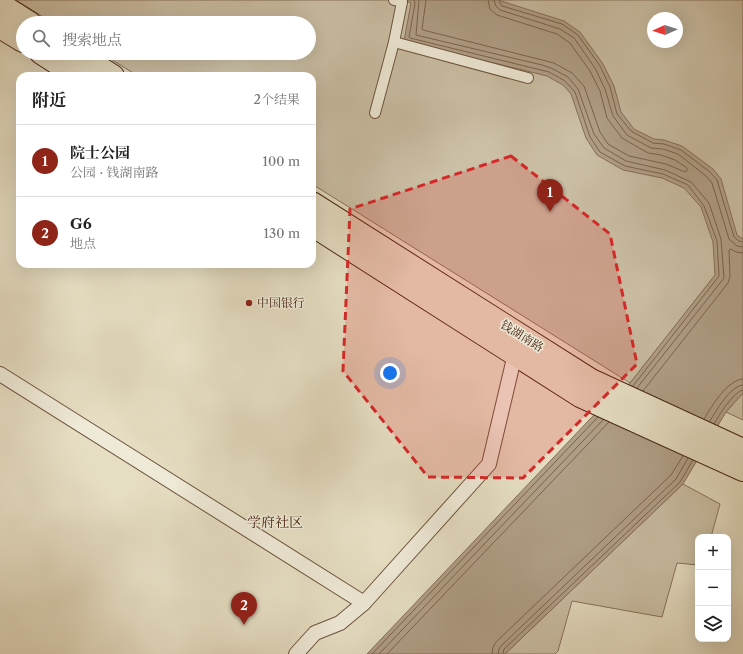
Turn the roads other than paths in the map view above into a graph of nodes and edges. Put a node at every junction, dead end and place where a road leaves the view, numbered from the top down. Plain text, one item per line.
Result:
1 (394, 0) edge
2 (0, 4) edge
3 (19, 16) edge
4 (0, 27) edge
5 (16, 37) edge
6 (394, 42) junction
7 (52, 60) edge
8 (88, 60) edge
9 (72, 72) edge
10 (107, 72) edge
11 (528, 78) dead end
12 (375, 113) dead end
13 (316, 206) edge
14 (316, 228) edge
15 (516, 354) junction
16 (0, 374) edge
17 (586, 388) junction
18 (733, 452) edge
19 (743, 470) edge
20 (364, 603) junction
21 (296, 654) edge

1 - 6 street
2 - 3 main road
4 - 5 main road
6 - 11 street
6 - 12 street
7 - 9 main road
8 - 10 main road
13 - 17 main road, 钱湖南路
14 - 15 main road, 钱湖南路
15 - 17 main road, 钱湖南路
15 - 20 street
16 - 20 street
17 - 18 main road, 钱湖南路
18 - 19 main road, 钱湖南路
20 - 21 street

